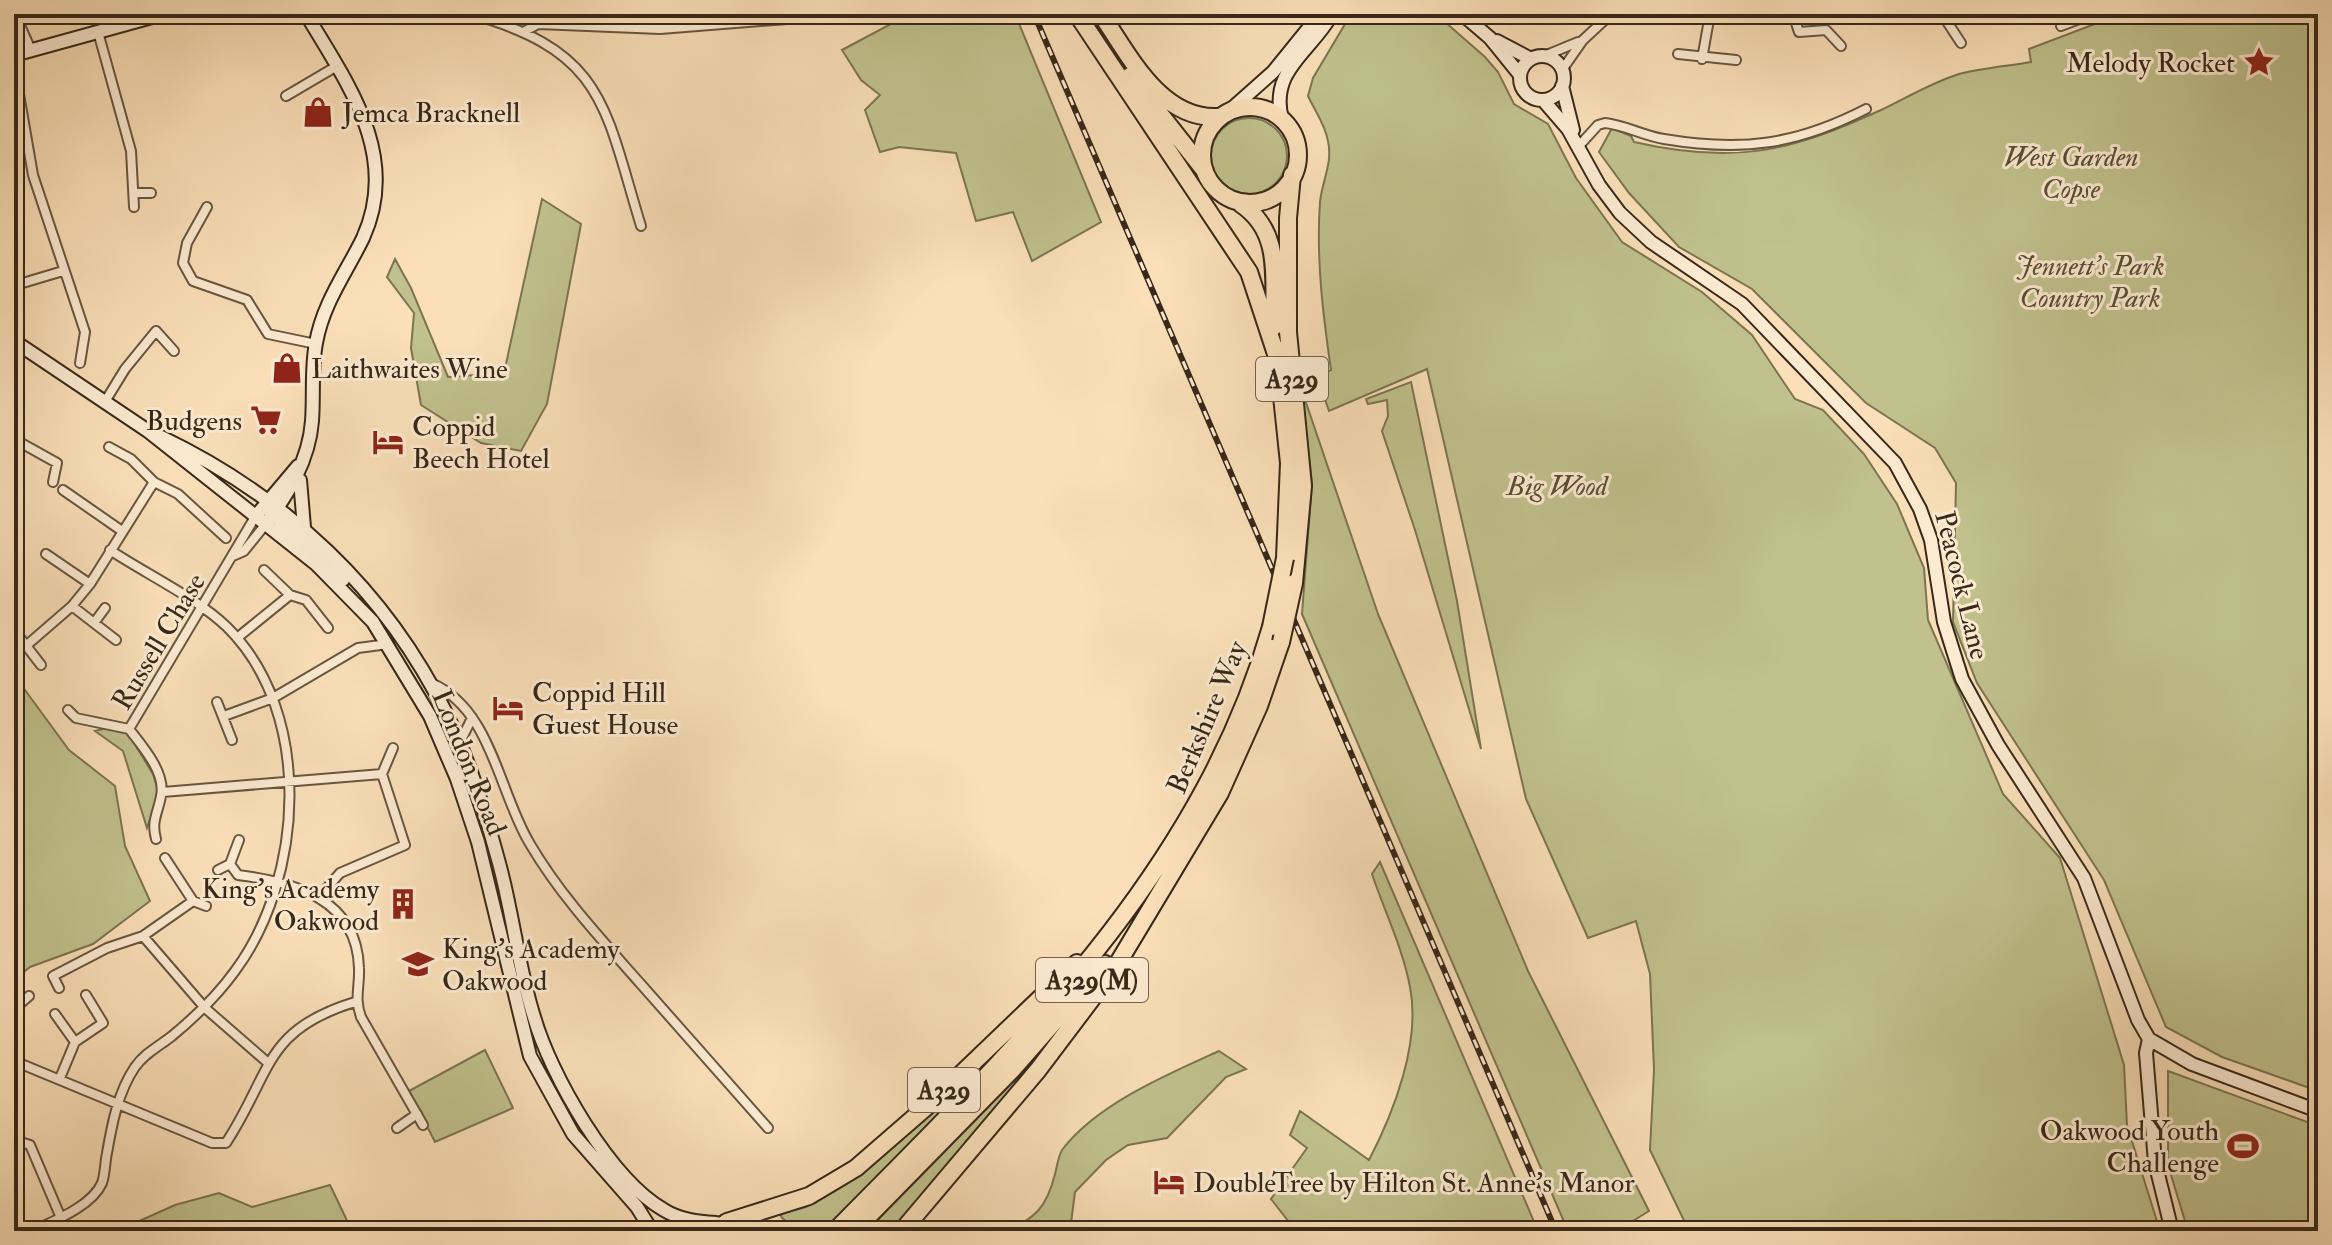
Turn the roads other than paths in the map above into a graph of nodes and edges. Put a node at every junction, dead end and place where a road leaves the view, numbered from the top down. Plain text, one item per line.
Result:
1 (15, 14) edge
2 (163, 14) edge
3 (306, 14) edge
4 (471, 14) edge
5 (1077, 14) edge
6 (1087, 14) edge
7 (1101, 14) edge
8 (1320, 14) edge
9 (1332, 14) edge
10 (1462, 14) edge
11 (1611, 14) edge
12 (1710, 14) edge
13 (1793, 14) edge
14 (1942, 14) edge
15 (2093, 14) edge
16 (800, 18) dead end
17 (2061, 26) dead end
18 (525, 31) junction
19 (98, 32) junction
20 (1490, 38) junction
21 (1583, 40) junction
22 (1961, 43) dead end
23 (1841, 46) dead end
24 (31, 50) junction
25 (1678, 54) dead end
26 (14, 55) edge
27 (1538, 58) junction
28 (1702, 59) junction
29 (1736, 60) dead end
30 (14, 65) edge
31 (337, 66) junction
32 (1562, 70) junction
33 (1520, 75) junction
34 (1562, 86) junction
35 (286, 96) dead end
36 (1543, 100) junction
37 (1866, 109) dead end
38 (1222, 115) junction
39 (1282, 119) junction
40 (1576, 144) junction
41 (1292, 175) junction
42 (1208, 176) junction
43 (136, 193) junction
44 (151, 193) dead end
45 (1241, 204) junction
46 (134, 207) dead end
47 (207, 207) dead end
48 (641, 226) dead end
49 (63, 271) junction
50 (21, 272) dead end
51 (14, 341) edge
52 (316, 344) junction
53 (71, 350) dead end
54 (174, 351) dead end
55 (1277, 357) junction
56 (106, 400) junction
57 (148, 431) junction
58 (14, 439) edge
59 (109, 447) dead end
60 (302, 461) junction
61 (53, 482) dead end
62 (154, 482) junction
63 (63, 490) dead end
64 (270, 506) junction
65 (260, 521) junction
66 (304, 527) junction
67 (122, 531) junction
68 (226, 538) dead end
69 (110, 550) junction
70 (46, 554) dead end
71 (264, 570) dead end
72 (90, 584) junction
73 (290, 595) junction
74 (72, 606) junction
75 (359, 606) junction
76 (105, 608) dead end
77 (203, 610) junction
78 (94, 623) junction
79 (328, 628) dead end
80 (14, 630) edge
81 (237, 638) junction
82 (116, 640) dead end
83 (389, 644) junction
84 (27, 645) junction
85 (41, 665) dead end
86 (430, 683) junction
87 (273, 698) junction
88 (217, 702) dead end
89 (68, 710) dead end
90 (224, 716) junction
91 (472, 718) junction
92 (478, 728) junction
93 (129, 729) junction
94 (463, 736) junction
95 (232, 740) dead end
96 (393, 748) dead end
97 (382, 774) junction
98 (290, 781) junction
99 (163, 792) junction
100 (156, 839) dead end
101 (239, 840) dead end
102 (165, 858) dead end
103 (230, 864) junction
104 (218, 870) dead end
105 (275, 881) junction
106 (1165, 883) junction
107 (320, 896) junction
108 (193, 901) junction
109 (206, 906) dead end
110 (1130, 910) junction
111 (143, 936) junction
112 (59, 988) dead end
113 (86, 995) dead end
114 (29, 996) dead end
115 (355, 1002) junction
116 (205, 1008) junction
117 (14, 1009) edge
118 (55, 1014) dead end
119 (2149, 1039) junction
120 (75, 1042) junction
121 (14, 1061) edge
122 (267, 1062) junction
123 (60, 1078) junction
124 (119, 1102) junction
125 (2318, 1111) edge
126 (417, 1114) junction
127 (423, 1125) dead end
128 (397, 1128) dead end
129 (768, 1128) dead end
130 (14, 1140) edge
131 (61, 1218) junction
132 (716, 1225) edge
133 (33, 1231) edge
134 (652, 1231) edge
135 (761, 1231) edge
136 (835, 1231) edge
137 (854, 1231) edge
138 (902, 1231) edge
139 (2172, 1231) edge

1 - 24 street
2 - 19 street
3 - 31 street
4 - 18 street
5 - 55 highway, A329
6 - 42 highway, A329
7 - 38 highway
8 - 38 street
9 - 39 street
10 - 20 street
11 - 21 street
12 - 28 street
13 - 23 street
14 - 22 street
15 - 17 street
16 - 18 street
18 - 48 street
19 - 24 street
19 - 43 street
20 - 27 street
20 - 33 street
21 - 27 street
21 - 32 street
24 - 26 street
25 - 28 street
27 - 32 street
27 - 33 street
28 - 29 street
30 - 49 street
31 - 35 street
31 - 52 street
32 - 34 street
33 - 36 street
34 - 36 street
34 - 40 street, Peacock Lane
36 - 40 street, Peacock Lane
37 - 40 street
38 - 39 highway
38 - 42 highway
39 - 41 highway, A329
40 - 119 street, Peacock Lane
41 - 45 highway
41 - 106 highway, Berkshire Way / A329, bridge
42 - 45 highway, A329
43 - 44 street
43 - 46 street
45 - 55 highway, Berkshire Way / A329
47 - 52 street
49 - 50 street
49 - 53 street
51 - 56 street, London Road
52 - 60 street
54 - 56 street
55 - 110 highway, Berkshire Way / A329, bridge
56 - 57 street, London Road
57 - 64 street, London Road
57 - 65 street, London Road
58 - 61 street
59 - 62 street
60 - 64 street
60 - 66 street
62 - 67 street
62 - 68 street
63 - 67 street
64 - 65 street
64 - 66 street, London Road
64 - 75 street
65 - 75 street, London Road
65 - 77 street, Russell Chase
66 - 86 street, London Road
67 - 69 street
69 - 72 street
69 - 77 street
70 - 72 street
71 - 73 street
72 - 74 street
73 - 79 street
73 - 81 street
74 - 78 street
74 - 84 street
75 - 83 street, London Road
76 - 78 street
77 - 81 street
77 - 93 street, Russell Chase
78 - 82 street
80 - 84 street
81 - 87 street
83 - 87 street
83 - 134 street, London Road
84 - 85 street
86 - 91 street, London Road
86 - 94 street, London Road
87 - 90 street
87 - 98 street
88 - 90 street
89 - 93 street
90 - 95 street
91 - 92 street, London Road
91 - 94 street, London Road
92 - 94 street, London Road
92 - 129 street, London Road
93 - 99 street, Russell Chase
94 - 132 street, London Road
96 - 97 street
97 - 98 street
97 - 107 street
98 - 99 street
98 - 105 street
99 - 100 street
101 - 103 street
102 - 108 street
103 - 104 street
103 - 105 street
105 - 107 street
105 - 116 street
106 - 137 highway, A329(M)
106 - 138 highway, A329
107 - 115 street
108 - 109 street
108 - 111 street
110 - 132 highway, A329
110 - 136 highway, A329(M)
111 - 112 street
111 - 116 street
113 - 120 street
114 - 117 street
115 - 122 street
115 - 126 street
116 - 122 street
116 - 124 street
118 - 120 street
119 - 125 street
119 - 139 street
120 - 123 street
121 - 123 street
122 - 124 street
123 - 124 street
124 - 131 street
126 - 127 street
126 - 128 street
130 - 131 street
131 - 133 street
132 - 135 main road

